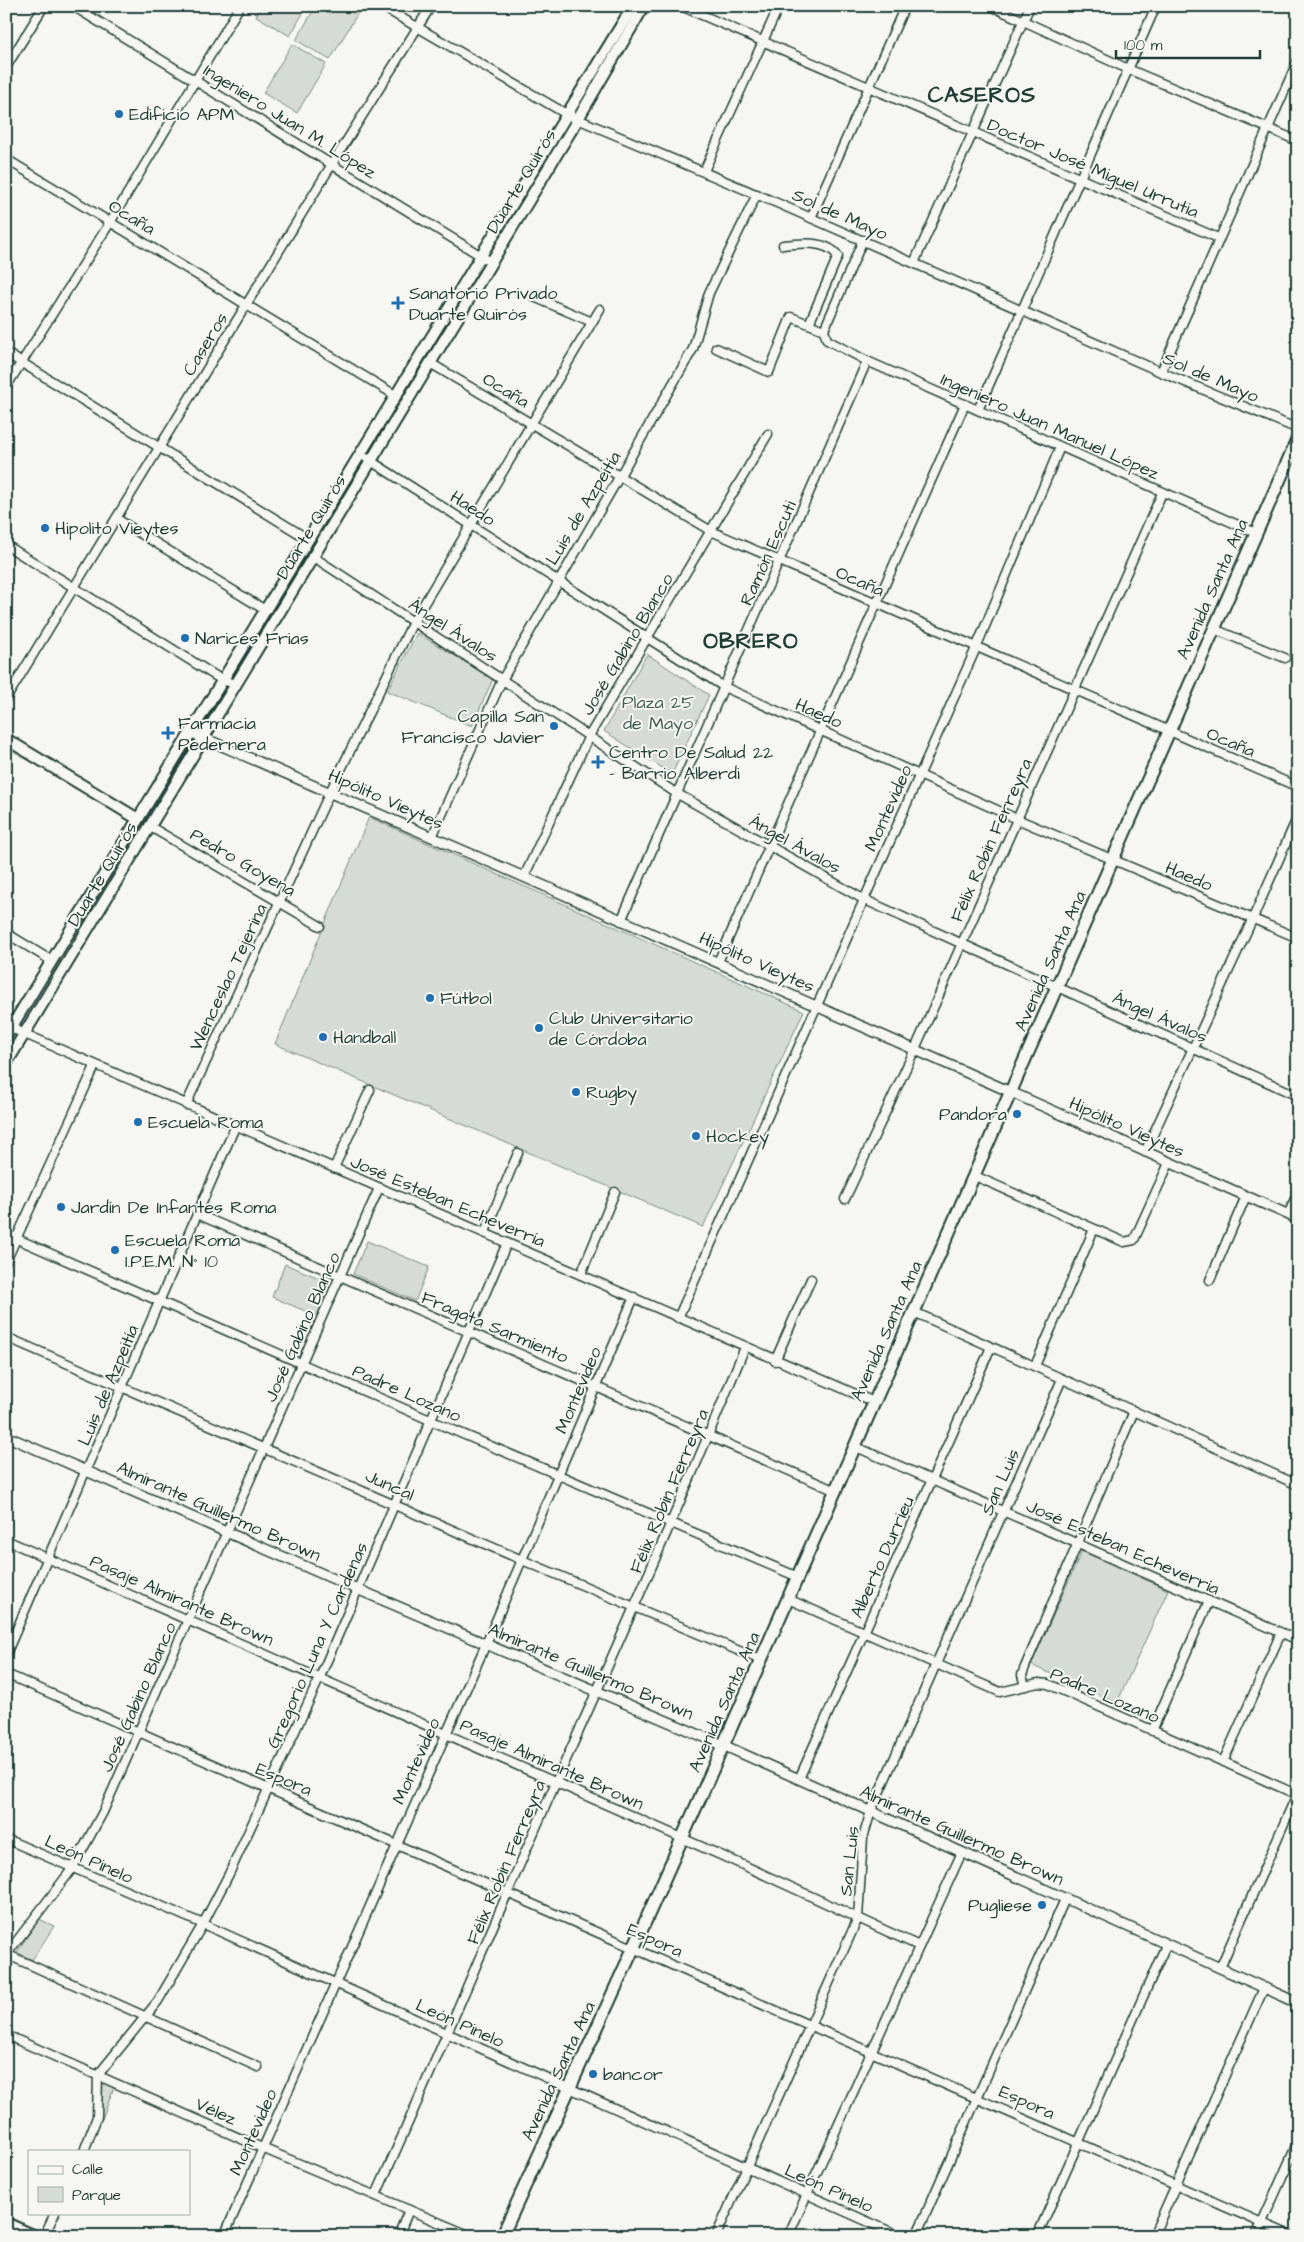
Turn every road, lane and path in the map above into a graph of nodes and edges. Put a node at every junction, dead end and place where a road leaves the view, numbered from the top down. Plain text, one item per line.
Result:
1 (44, 6) edge
2 (73, 6) edge
3 (240, 6) edge
4 (381, 6) edge
5 (431, 6) edge
6 (632, 6) edge
7 (644, 6) edge
8 (681, 6) edge
9 (779, 6) edge
10 (904, 6) edge
11 (991, 6) edge
12 (1030, 6) edge
13 (1156, 6) edge
14 (1024, 21) junction
15 (418, 28) junction
16 (763, 41) junction
17 (1298, 60) edge
18 (6, 67) edge
19 (1128, 69) junction
20 (195, 79) junction
21 (867, 87) junction
22 (573, 117) junction
23 (1267, 128) junction
24 (972, 132) junction
25 (1298, 141) edge
26 (6, 159) edge
27 (332, 164) junction
28 (704, 171) junction
29 (1078, 179) junction
30 (757, 194) junction
31 (811, 218) junction
32 (110, 221) junction
33 (1218, 238) junction
34 (862, 240) junction
35 (783, 245) dead end
36 (482, 255) junction
37 (492, 262) junction
38 (914, 263) junction
39 (534, 297) dead end
40 (246, 304) junction
41 (600, 309) dead end
42 (1021, 311) junction
43 (592, 322) junction
44 (809, 324) junction
45 (824, 330) junction
46 (716, 348) dead end
47 (6, 353) edge
48 (867, 361) junction
49 (21, 362) junction
50 (430, 363) junction
51 (1161, 372) junction
52 (6, 387) edge
53 (395, 395) junction
54 (965, 404) junction
55 (978, 410) junction
56 (531, 422) junction
57 (1298, 430) edge
58 (768, 434) dead end
59 (1298, 438) edge
60 (159, 448) junction
61 (1060, 448) junction
62 (360, 454) junction
63 (370, 460) junction
64 (620, 476) junction
65 (1162, 493) junction
66 (118, 519) junction
67 (471, 524) junction
68 (711, 531) junction
69 (1256, 534) junction
70 (308, 538) junction
71 (6, 546) edge
72 (312, 556) junction
73 (780, 562) junction
74 (558, 580) junction
75 (74, 588) junction
76 (876, 604) junction
77 (265, 610) junction
78 (413, 622) junction
79 (1214, 629) junction
80 (647, 639) junction
81 (976, 648) junction
82 (1285, 658) dead end
83 (222, 680) junction
84 (502, 680) junction
85 (235, 684) junction
86 (724, 687) junction
87 (1074, 690) junction
88 (6, 699) edge
89 (820, 730) junction
90 (1168, 731) junction
91 (190, 732) junction
92 (590, 736) junction
93 (202, 738) junction
94 (6, 739) edge
95 (919, 775) junction
96 (1298, 787) edge
97 (330, 792) junction
98 (676, 793) junction
99 (1298, 816) edge
100 (138, 819) junction
101 (1017, 819) junction
102 (149, 826) junction
103 (432, 837) junction
104 (770, 847) junction
105 (1113, 860) junction
106 (524, 877) junction
107 (863, 899) junction
108 (279, 902) junction
109 (1253, 918) junction
110 (621, 920) junction
111 (320, 926) dead end
112 (6, 933) edge
113 (1298, 938) edge
114 (961, 944) junction
115 (52, 961) junction
116 (718, 962) junction
117 (1058, 987) junction
118 (816, 1006) junction
119 (9, 1032) edge
120 (24, 1035) junction
121 (1192, 1048) junction
122 (915, 1049) junction
123 (6, 1064) edge
124 (95, 1066) junction
125 (370, 1090) dead end
126 (1011, 1094) junction
127 (1298, 1096) edge
128 (186, 1104) junction
129 (235, 1127) junction
130 (1144, 1152) junction
131 (518, 1153) dead end
132 (1168, 1162) junction
133 (334, 1168) junction
134 (975, 1176) junction
135 (379, 1188) junction
136 (615, 1192) dead end
137 (1298, 1192) edge
138 (1246, 1196) junction
139 (844, 1199) dead end
140 (197, 1214) junction
141 (1288, 1215) junction
142 (1298, 1219) edge
143 (1094, 1229) junction
144 (485, 1232) junction
145 (6, 1234) edge
146 (17, 1238) junction
147 (507, 1242) junction
148 (6, 1262) edge
149 (581, 1274) junction
150 (341, 1277) junction
151 (812, 1279) dead end
152 (1210, 1280) dead end
153 (634, 1298) junction
154 (160, 1301) junction
155 (914, 1312) junction
156 (678, 1318) junction
157 (469, 1332) junction
158 (6, 1337) edge
159 (745, 1347) junction
160 (991, 1347) junction
161 (775, 1360) junction
162 (303, 1364) junction
163 (1035, 1366) junction
164 (1062, 1379) junction
165 (122, 1387) junction
166 (596, 1387) junction
167 (874, 1402) junction
168 (1134, 1411) junction
169 (432, 1421) junction
170 (709, 1435) junction
171 (6, 1436) edge
172 (854, 1446) junction
173 (266, 1447) junction
174 (87, 1470) junction
175 (559, 1474) junction
176 (932, 1480) junction
177 (1298, 1485) edge
178 (836, 1492) junction
179 (395, 1504) junction
180 (1003, 1511) junction
181 (672, 1522) junction
182 (227, 1532) junction
183 (6, 1540) edge
184 (1078, 1544) junction
185 (48, 1559) junction
186 (522, 1560) junction
187 (798, 1577) junction
188 (357, 1589) junction
189 (788, 1599) junction
190 (1209, 1602) junction
191 (636, 1607) junction
192 (189, 1619) junction
193 (864, 1632) junction
194 (1281, 1633) junction
195 (1298, 1640) edge
196 (486, 1644) junction
197 (6, 1654) edge
198 (761, 1660) junction
199 (936, 1664) junction
200 (6, 1674) edge
201 (320, 1677) junction
202 (1025, 1686) junction
203 (598, 1692) junction
204 (1152, 1731) junction
205 (139, 1732) junction
206 (446, 1733) junction
207 (723, 1745) junction
208 (1223, 1762) junction
209 (799, 1779) junction
210 (556, 1782) junction
211 (270, 1790) junction
212 (1297, 1794) edge
213 (871, 1811) junction
214 (682, 1838) junction
215 (6, 1839) edge
216 (396, 1844) junction
217 (962, 1852) junction
218 (72, 1869) junction
219 (510, 1892) junction
220 (1065, 1899) junction
221 (858, 1918) junction
222 (203, 1924) junction
223 (1166, 1945) junction
224 (919, 1946) junction
225 (634, 1947) junction
226 (6, 1955) edge
227 (1220, 1968) junction
228 (335, 1983) junction
229 (1264, 1988) junction
230 (1298, 2003) edge
231 (146, 2017) junction
232 (811, 2025) junction
233 (448, 2034) junction
234 (6, 2035) edge
235 (872, 2051) junction
236 (258, 2067) dead end
237 (98, 2075) junction
238 (569, 2088) junction
239 (978, 2097) junction
240 (1079, 2142) junction
241 (1298, 2142) edge
242 (262, 2148) junction
243 (84, 2150) edge
244 (746, 2167) junction
245 (1176, 2184) junction
246 (807, 2194) junction
247 (376, 2195) junction
248 (409, 2210) junction
249 (55, 2214) edge
250 (1262, 2222) junction
251 (6, 2223) edge
252 (35, 2236) edge
253 (44, 2236) edge
254 (224, 2236) edge
255 (398, 2236) edge
256 (471, 2236) edge
257 (502, 2236) edge
258 (716, 2236) edge
259 (788, 2236) edge
260 (900, 2236) edge
261 (916, 2236) edge
262 (1037, 2236) edge
263 (1153, 2236) edge
264 (1256, 2236) edge
265 (1292, 2236) edge

1 - 18 street
2 - 20 street, Ingeniero Juan M. López
3 - 20 street
4 - 15 street, Sol de Mayo
5 - 15 street, Caseros
6 - 22 main road, Duarte Quirós
7 - 22 main road, Duarte Quirós
8 - 16 street, Doctor José Miguel Urrutia
9 - 16 street
10 - 21 street
11 - 14 street
12 - 14 street
13 - 19 street
14 - 19 street
14 - 24 street
15 - 22 street, Sol de Mayo
15 - 27 street, Caseros
16 - 21 street, Doctor José Miguel Urrutia
16 - 28 street
17 - 23 street
19 - 23 street
19 - 29 street
20 - 27 street, Ingeniero Juan M. López
20 - 32 street
21 - 24 street, Doctor José Miguel Urrutia
21 - 31 street
22 - 28 street, Sol de Mayo
22 - 36 main road, Duarte Quirós
22 - 37 main road, Duarte Quirós
23 - 25 street
23 - 33 street
24 - 29 street, Doctor José Miguel Urrutia
24 - 38 street
26 - 32 street, Ocaña
27 - 36 street, Ingeniero Juan M. López
27 - 40 street, Caseros
28 - 30 street, Sol de Mayo
29 - 33 street, Doctor José Miguel Urrutia
29 - 42 street
30 - 31 street, Sol de Mayo
30 - 64 street, Luis de Azpeitía
31 - 34 street, Sol de Mayo
32 - 40 street, Ocaña
32 - 49 street
33 - 51 street
34 - 38 street, Sol de Mayo
34 - 45 street
35 - 44 street
36 - 37 street, Ingeniero Juan M. López
36 - 53 main road, Duarte Quirós
37 - 50 main road, Duarte Quirós
38 - 42 street, Sol de Mayo
39 - 43 street
40 - 53 street, Ocaña
40 - 60 street, Caseros
41 - 43 street, Wenceslao Tejerina
42 - 51 street, Sol de Mayo
42 - 55 street
43 - 56 street, Wenceslao Tejerina
44 - 45 street
44 - 46 street
45 - 48 street, Ingeniero Juan Manuel López
47 - 49 street
48 - 54 street, Ingeniero Juan Manuel López
48 - 73 street, Ramón Escuti
49 - 52 street
49 - 60 street
50 - 56 street, Ocaña
50 - 63 main road, Duarte Quirós
51 - 57 street, Sol de Mayo
53 - 62 main road, Duarte Quirós
54 - 55 street, Ingeniero Juan Manuel López
54 - 76 street
55 - 61 street, Ingeniero Juan Manuel López
56 - 64 street, Ocaña
56 - 67 street, Wenceslao Tejerina
58 - 68 street, José Gabino Blanco
59 - 69 main road, Avenida Santa Ana
60 - 66 street, Caseros
60 - 70 street
61 - 65 street, Ingeniero Juan Manuel López
61 - 81 street, Montevideo
62 - 63 street, Haedo
62 - 70 main road, Duarte Quirós
63 - 67 street, Haedo
63 - 72 main road, Duarte Quirós
64 - 68 street, Ocaña
64 - 74 street, Luis de Azpeitía
65 - 69 street, Ingeniero Juan Manuel López
65 - 87 street, Félix Robin Ferreyra
66 - 75 street, Caseros
66 - 77 street
67 - 74 street, Haedo
67 - 78 street, Wenceslao Tejerina
68 - 73 street, Ocaña
68 - 80 street, José Gabino Blanco
69 - 79 main road, Avenida Santa Ana
70 - 77 main road, Duarte Quirós
71 - 75 street
72 - 78 street, Ángel Ávalos
72 - 85 main road, Duarte Quirós
73 - 76 street, Ocaña
73 - 86 street, Ramón Escuti
74 - 80 street, Haedo
74 - 84 street, Luis de Azpeitía
75 - 83 street
75 - 88 street, Caseros
76 - 81 street, Ocaña
76 - 89 street
77 - 83 main road, Duarte Quirós
78 - 84 street, Ángel Ávalos
78 - 97 street, Wenceslao Tejerina
79 - 82 street
79 - 90 main road, Avenida Santa Ana
80 - 86 street, Haedo
80 - 92 street, José Gabino Blanco
81 - 87 street, Ocaña
81 - 95 street, Montevideo
83 - 85 street
83 - 91 main road, Duarte Quirós
84 - 92 street, Ángel Ávalos
84 - 103 street, Luis de Azpeitía
85 - 93 main road, Duarte Quirós
86 - 89 street, Haedo
86 - 98 street, Ramón Escuti
87 - 90 street, Ocaña
87 - 101 street, Félix Robin Ferreyra
89 - 95 street, Haedo
89 - 104 street
90 - 96 street, Ocaña
90 - 105 main road, Avenida Santa Ana
91 - 93 street, Hipólito Vieytes
91 - 100 main road, Duarte Quirós
92 - 98 street, Ángel Ávalos
92 - 106 street, José Gabino Blanco
93 - 97 street, Hipólito Vieytes
93 - 102 main road, Duarte Quirós
94 - 100 main road
95 - 101 street, Haedo
95 - 107 street, Montevideo
97 - 103 street, Hipólito Vieytes
97 - 108 street, Wenceslao Tejerina
98 - 104 street, Ángel Ávalos
98 - 110 street, Ramón Escuti
99 - 109 street
100 - 115 main road, Duarte Quirós
101 - 105 street, Haedo
101 - 114 street, Félix Robin Ferreyra
102 - 108 street, Pedro Goyena
102 - 120 main road, Duarte Quirós
103 - 106 street, Hipólito Vieytes
104 - 107 street, Ángel Ávalos
104 - 116 street
105 - 109 street, Haedo
105 - 117 main road, Avenida Santa Ana
106 - 110 street, Hipólito Vieytes
107 - 114 street, Ángel Ávalos
107 - 118 street, Montevideo
108 - 111 street, Pedro Goyena
108 - 128 street, Wenceslao Tejerina
109 - 113 street, Haedo
109 - 121 street
110 - 116 street, Hipólito Vieytes
112 - 115 street
114 - 117 street, Ángel Ávalos
114 - 122 street, Félix Robin Ferreyra
115 - 119 main road, Duarte Quirós
116 - 118 street, Hipólito Vieytes
117 - 121 street, Ángel Ávalos
117 - 126 main road, Avenida Santa Ana
118 - 122 street, Hipólito Vieytes
118 - 156 street, Montevideo
119 - 120 street, José Esteban Echeverría
120 - 123 main road, Duarte Quirós
120 - 124 street, José Esteban Echeverría
121 - 127 street, Ángel Ávalos
121 - 130 street
122 - 126 street, Hipólito Vieytes
122 - 139 street, Félix Robin Ferreyra
124 - 128 street, José Esteban Echeverría
124 - 146 street
125 - 133 street
126 - 130 street, Hipólito Vieytes
126 - 134 main road, Avenida Santa Ana
128 - 129 street, José Esteban Echeverría
129 - 133 street, José Esteban Echeverría
129 - 140 street, Luis de Azpeitía
130 - 132 street, Hipólito Vieytes
131 - 144 street
132 - 138 street, Hipólito Vieytes
132 - 143 street
133 - 135 street, José Esteban Echeverría
134 - 143 street
134 - 155 main road, Avenida Santa Ana
135 - 144 street, José Esteban Echeverría
135 - 150 street, José Gabino Blanco
136 - 149 street
137 - 141 street
138 - 141 street, Hipólito Vieytes
138 - 152 street
140 - 150 street, Fragata Sarmiento
140 - 154 street, Luis de Azpeitía
141 - 142 street, Hipólito Vieytes
143 - 163 street
144 - 147 street, José Esteban Echeverría
145 - 146 street, Padre Lozano
146 - 148 street
146 - 154 street, Padre Lozano
147 - 149 street, José Esteban Echeverría
147 - 157 street, Gregorio Luna Y Cardenas
149 - 153 street, José Esteban Echeverría
150 - 157 street, Fragata Sarmiento
150 - 162 street, José Gabino Blanco
151 - 161 street
153 - 156 street, José Esteban Echeverría
153 - 166 street, Montevideo
154 - 162 street, Padre Lozano
154 - 165 street, Luis de Azpeitía
155 - 160 street
155 - 167 main road, Avenida Santa Ana
156 - 159 street, José Esteban Echeverría
157 - 166 street, Fragata Sarmiento
157 - 169 street, Gregorio Luna Y Cardenas
158 - 165 street, Juncal
159 - 161 street, José Esteban Echeverría
159 - 170 street, Félix Robin Ferreyra
160 - 163 street
160 - 176 street, Alberto Durrieu
161 - 167 street, José Esteban Echeverría
162 - 169 street, Padre Lozano
162 - 173 street, José Gabino Blanco
163 - 164 street
164 - 168 street
164 - 180 street, San Luis
165 - 173 street, Juncal
165 - 174 street, Luis de Azpeitía
166 - 170 street, Fragata Sarmiento
166 - 175 street, Montevideo
167 - 172 main road, Avenida Santa Ana
168 - 177 street
168 - 184 street
169 - 175 street, Padre Lozano
169 - 179 street, Gregorio Luna Y Cardenas
170 - 178 street, Fragata Sarmiento
170 - 181 street, Félix Robin Ferreyra
171 - 174 street, Almirante Guillermo Brown
172 - 176 street, José Esteban Echeverría
172 - 178 main road, Avenida Santa Ana
173 - 179 street, Juncal
173 - 182 street, José Gabino Blanco
174 - 182 street, Almirante Guillermo Brown
174 - 185 street, Luis de Azpeitía
175 - 181 street, Padre Lozano
175 - 186 street, Montevideo
176 - 180 street, José Esteban Echeverría
176 - 193 street, Alberto Durrieu
178 - 187 main road, Avenida Santa Ana
179 - 186 street, Juncal
179 - 188 street, Gregorio Luna Y Cardenas
180 - 184 street, José Esteban Echeverría
180 - 199 street, San Luis
181 - 187 street, Padre Lozano
181 - 191 street, Félix Robin Ferreyra
182 - 188 street, Almirante Guillermo Brown
182 - 192 street, José Gabino Blanco
183 - 185 street, Pasaje Almirante Brown
184 - 190 street, José Esteban Echeverría
184 - 202 street
185 - 192 street, Pasaje Almirante Brown
185 - 197 street, Luis de Azpeitía
186 - 191 street, Juncal
186 - 196 street, Montevideo
187 - 189 main road, Avenida Santa Ana
188 - 196 street, Almirante Guillermo Brown
188 - 201 street, Gregorio Luna Y Cardenas
189 - 193 street, Padre Lozano
189 - 198 main road, Avenida Santa Ana
190 - 194 street, José Esteban Echeverría
190 - 204 street
191 - 198 street, Juncal
191 - 203 street, Félix Robin Ferreyra
192 - 201 street, Pasaje Almirante Brown
192 - 205 street, José Gabino Blanco
193 - 199 street, Padre Lozano
193 - 209 street, Alberto Durrieu
194 - 195 street, José Esteban Echeverría
194 - 208 street
196 - 203 street, Almirante Guillermo Brown
196 - 206 street, Montevideo
198 - 207 main road, Avenida Santa Ana
199 - 202 street, Padre Lozano
199 - 213 street, San Luis
200 - 205 street, Espora
201 - 206 street, Pasaje Almirante Brown
201 - 211 street, Gregorio Luna Y Cardenas
202 - 204 street, Padre Lozano
203 - 207 street, Almirante Guillermo Brown
203 - 210 street, Félix Robin Ferreyra
204 - 208 street, Padre Lozano
205 - 211 street, Espora
205 - 218 street, José Gabino Blanco
206 - 210 street, Pasaje Almirante Brown
206 - 216 street, Montevideo
207 - 209 street, Almirante Guillermo Brown
207 - 214 main road, Avenida Santa Ana
208 - 212 street, Padre Lozano
209 - 213 street, Almirante Guillermo Brown
210 - 214 street, Pasaje Almirante Brown
210 - 219 street, Félix Robin Ferreyra
211 - 216 street, Espora
211 - 222 street, Gregorio Luna Y Cardenas
212 - 227 street
213 - 217 street, Almirante Guillermo Brown
213 - 221 street, San Luis
214 - 221 street, Pasaje Almirante Brown
214 - 225 main road, Avenida Santa Ana
215 - 218 street, León Pinelo
216 - 219 street, Espora
216 - 228 street, Montevideo
217 - 220 street, Almirante Guillermo Brown
217 - 224 street
218 - 222 street, León Pinelo
218 - 226 street, José Gabino Blanco
219 - 225 street, Espora
219 - 233 street, Félix Robin Ferreyra
220 - 223 street, Almirante Guillermo Brown
220 - 239 street
221 - 224 street, Pasaje Almirante Brown
221 - 232 street, San Luis
222 - 228 street, León Pinelo
222 - 231 street, Gregorio Luna Y Cardenas
223 - 227 street, Almirante Guillermo Brown
223 - 240 street
224 - 235 street
225 - 232 street, Espora
225 - 238 main road, Avenida Santa Ana
226 - 231 street
227 - 229 street, Almirante Guillermo Brown
228 - 233 street, León Pinelo
228 - 242 street, Montevideo
229 - 230 street, Almirante Guillermo Brown
229 - 245 street
231 - 236 street
231 - 237 street, Gregorio Luna Y Cardenas
232 - 235 street, Espora
232 - 244 street, San Luis
233 - 238 street, León Pinelo
233 - 247 street, Félix Robin Ferreyra
234 - 237 street, Vélez
235 - 239 street, Espora
235 - 246 street
237 - 242 street, Vélez
237 - 243 street
238 - 244 street, León Pinelo
238 - 257 main road, Avenida Santa Ana
239 - 240 street, Espora
239 - 261 street
240 - 245 street, Espora
240 - 262 street
241 - 250 street
242 - 247 street, Vélez
242 - 254 street, Montevideo
244 - 246 street, León Pinelo
244 - 258 street, San Luis
245 - 250 street, Espora
245 - 263 street
246 - 259 street
246 - 260 street, León Pinelo
247 - 248 street, Vélez
248 - 255 street
248 - 256 street, Vélez
249 - 253 street
250 - 264 street
250 - 265 street, Espora
251 - 252 main road

